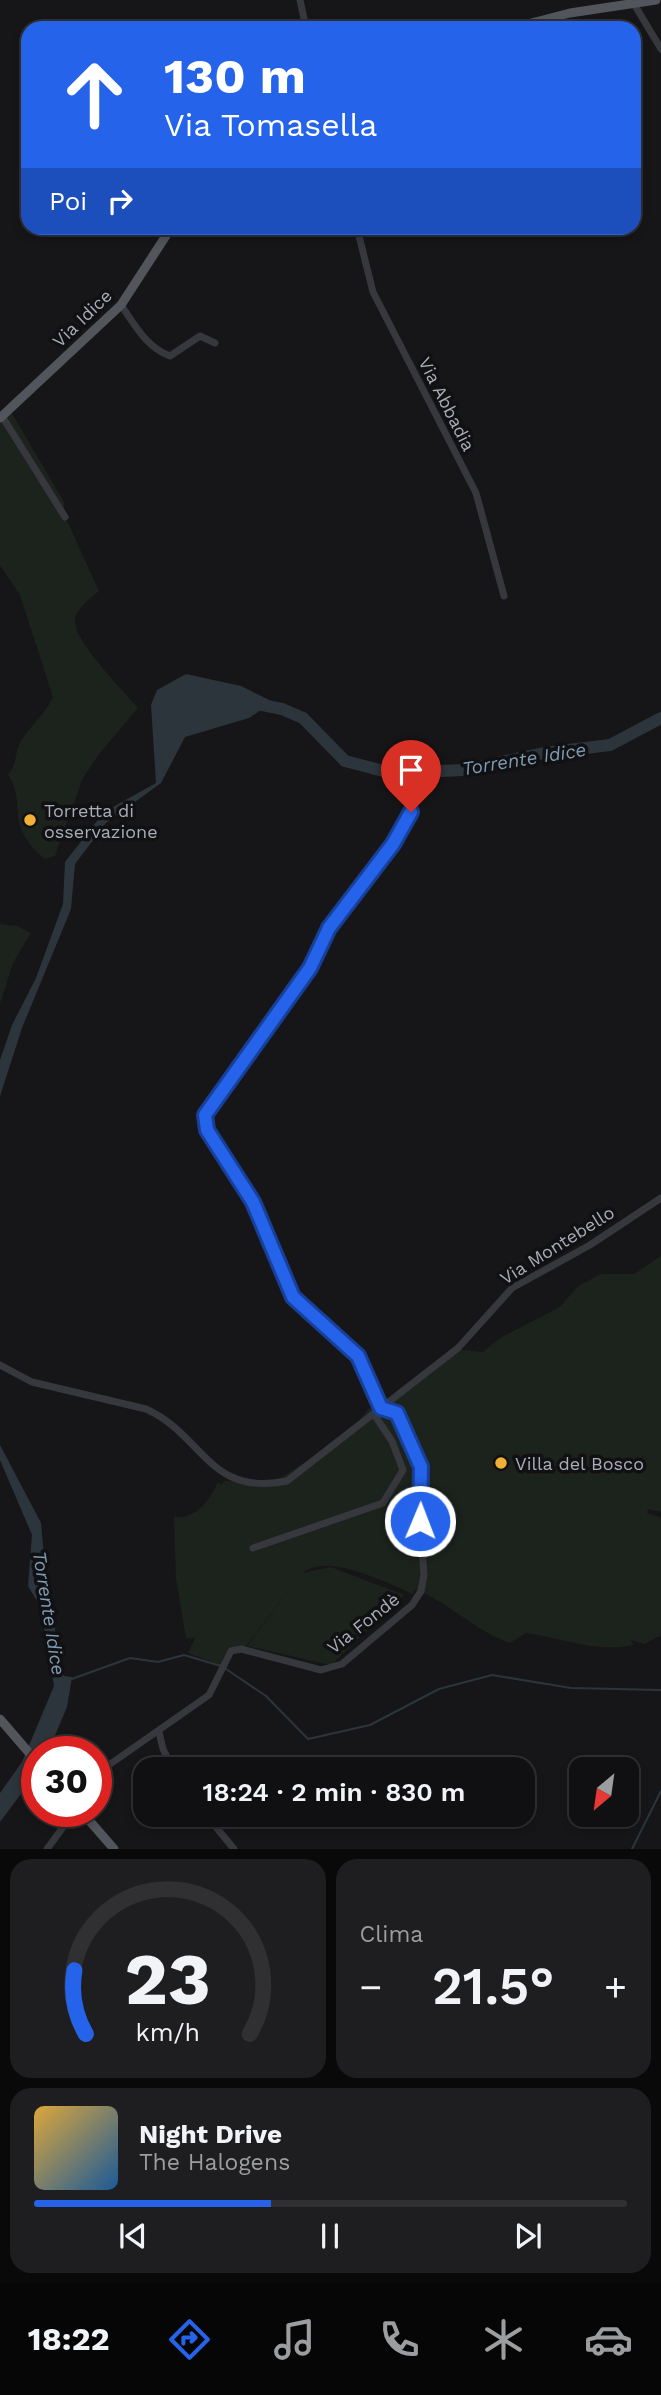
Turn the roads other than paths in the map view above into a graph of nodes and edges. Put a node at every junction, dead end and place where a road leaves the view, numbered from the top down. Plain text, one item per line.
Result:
1 (300, 0) edge
2 (656, 0) edge
3 (634, 4) junction
4 (304, 21) edge
5 (539, 21) edge
6 (661, 49) edge
7 (166, 235) edge
8 (359, 235) edge
9 (121, 305) junction
10 (215, 343) dead end
11 (1, 417) edge
12 (65, 517) dead end
13 (504, 596) dead end
14 (411, 812) dead end
15 (661, 1198) edge
16 (0, 1365) edge
17 (381, 1408) junction
18 (375, 1416) junction
19 (253, 1548) dead end
20 (0, 1718) edge
21 (159, 1732) junction
22 (21, 1743) edge
23 (167, 1757) edge
24 (112, 1763) edge
25 (63, 1827) edge
26 (94, 1827) edge
27 (216, 1827) edge
28 (47, 1849) edge
29 (114, 1849) edge
30 (234, 1849) edge

1 - 4 street
2 - 3 main road
3 - 5 main road
3 - 6 street
7 - 9 main road, Via Idice
8 - 13 street, Via Abbadia
9 - 10 street
9 - 11 main road, Via Idice
11 - 12 street
14 - 17 street
15 - 17 street, Via Montebello
16 - 18 street, Via Montebello
17 - 18 street, Via Montebello
17 - 21 street, Via Fondè
18 - 19 street
20 - 22 main road
21 - 23 street
21 - 24 street, Via Fondè
25 - 28 street
26 - 29 main road
27 - 30 street

